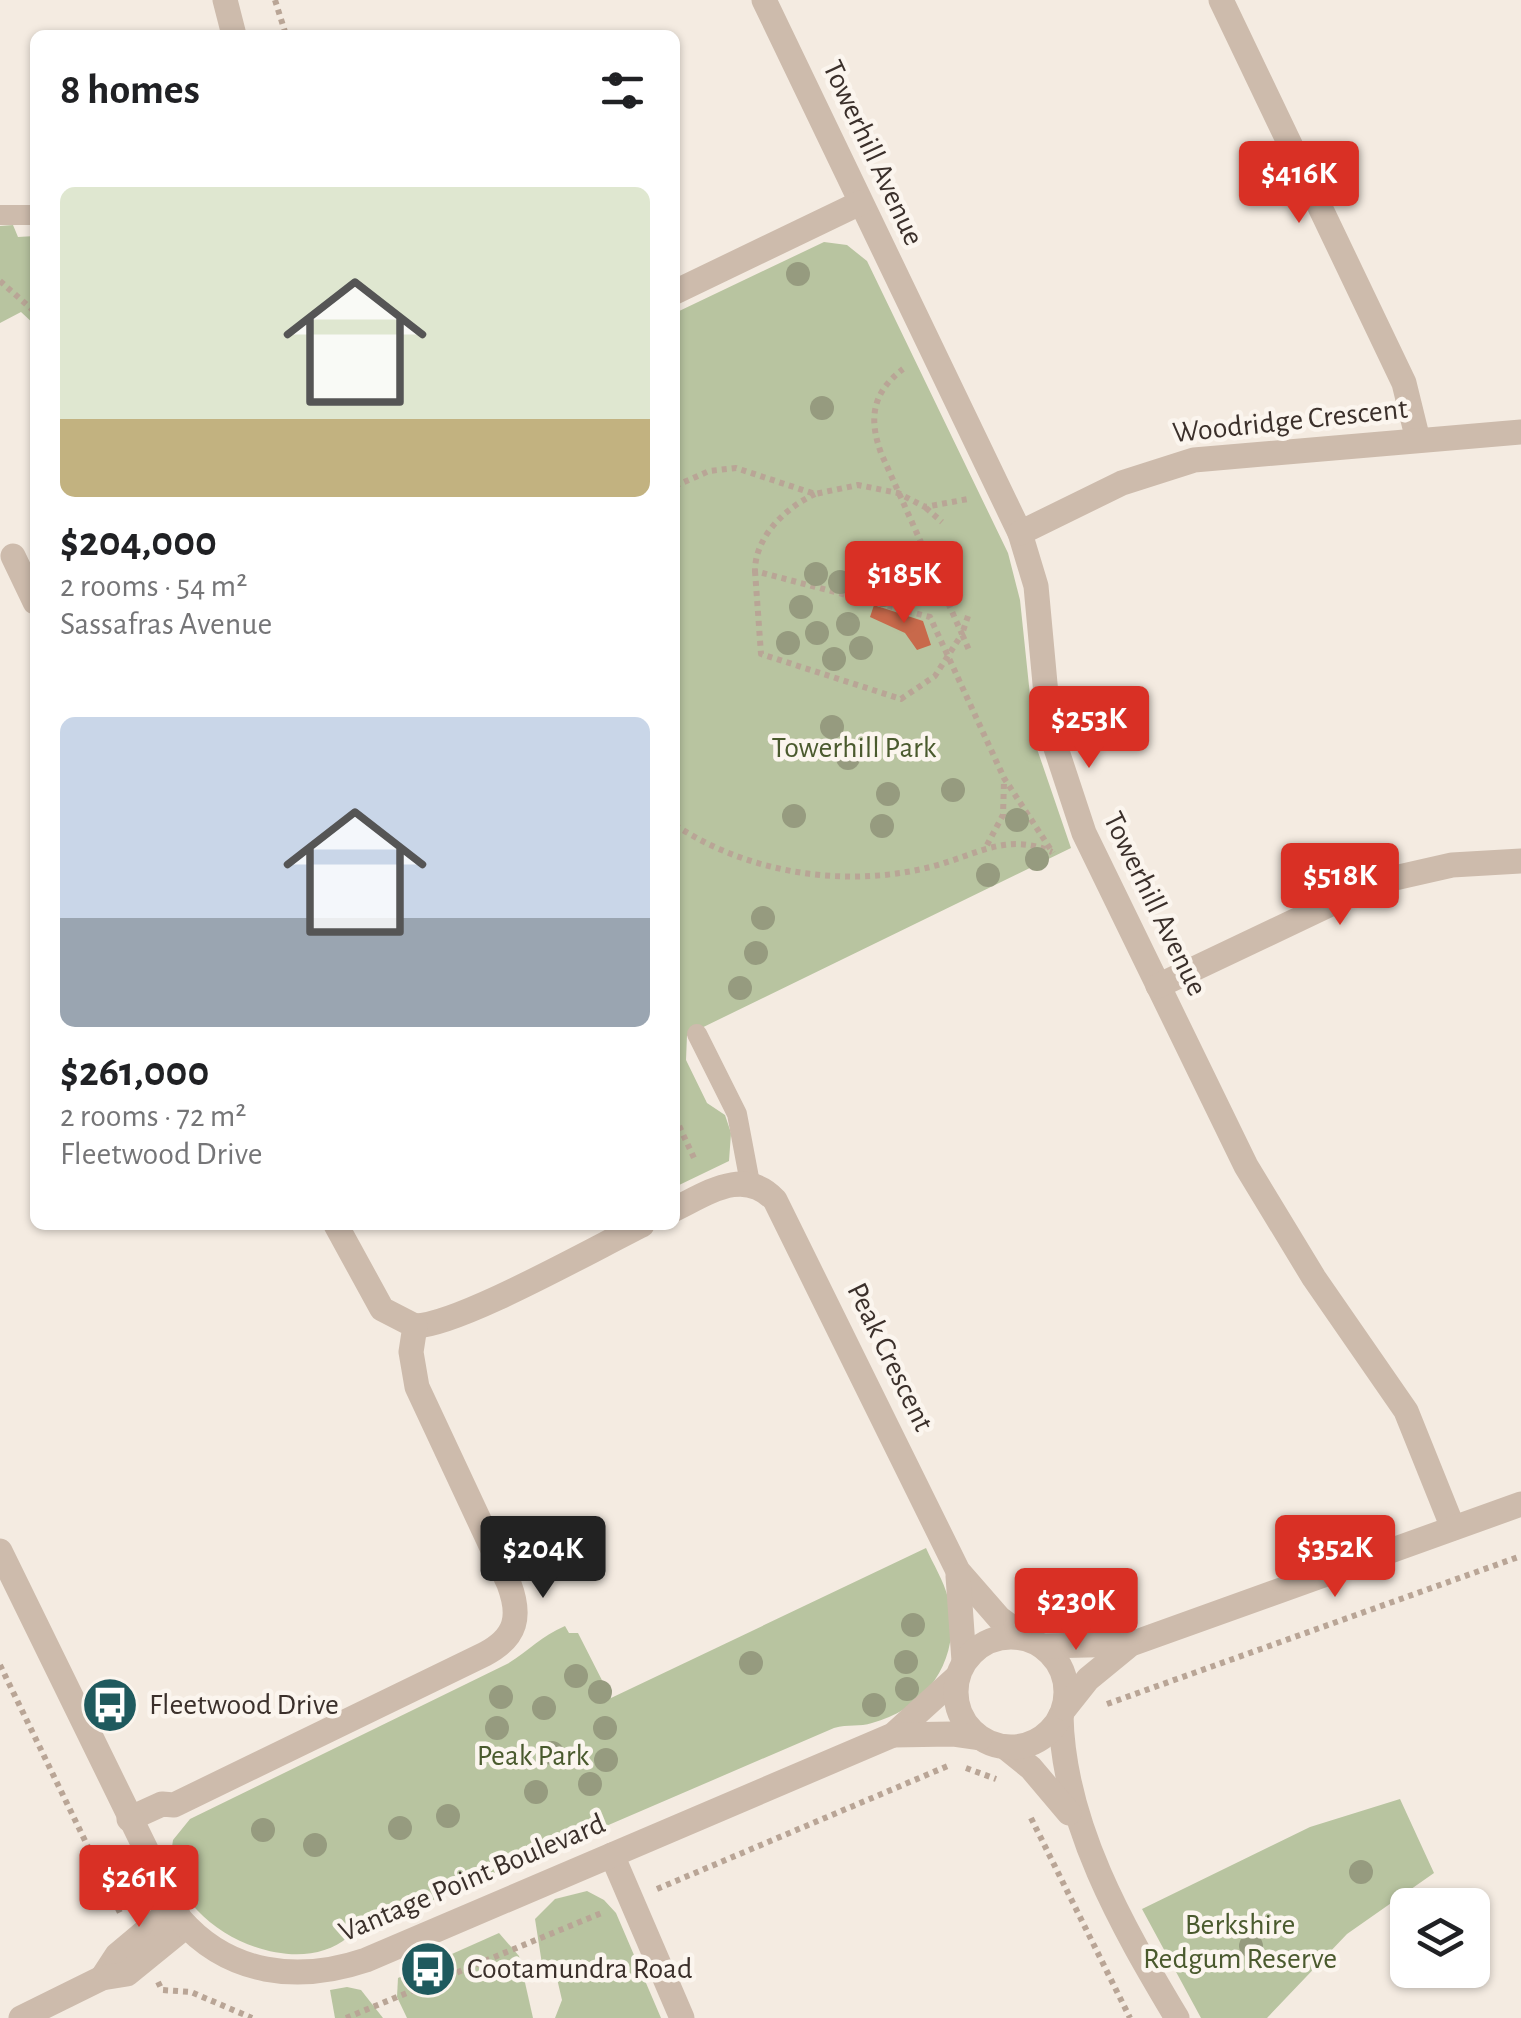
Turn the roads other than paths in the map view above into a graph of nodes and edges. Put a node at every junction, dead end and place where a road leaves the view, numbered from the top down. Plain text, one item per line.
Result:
1 (225, 0) edge
2 (764, 0) edge
3 (1221, 0) edge
4 (233, 30) edge
5 (860, 202) junction
6 (0, 215) edge
7 (30, 215) dead end
8 (680, 290) edge
9 (1521, 432) edge
10 (1418, 440) junction
11 (1020, 534) junction
12 (16, 555) edge
13 (30, 590) edge
14 (1521, 861) edge
15 (1158, 986) junction
16 (697, 1034) dead end
17 (750, 1182) junction
18 (680, 1207) edge
19 (339, 1230) edge
20 (632, 1230) edge
21 (414, 1326) junction
22 (1521, 1504) edge
23 (1453, 1528) junction
24 (0, 1551) edge
25 (958, 1571) junction
26 (1034, 1642) junction
27 (1132, 1644) junction
28 (960, 1669) junction
29 (1063, 1711) junction
30 (893, 1735) junction
31 (980, 1738) junction
32 (1005, 1748) junction
33 (132, 1825) junction
34 (1078, 1825) junction
35 (612, 1855) junction
36 (180, 1917) junction
37 (21, 2018) edge
38 (682, 2018) edge
39 (1177, 2018) edge

1 - 4 street
2 - 5 street, Towerhill Avenue
3 - 10 street
5 - 8 street
5 - 11 street, Towerhill Avenue
6 - 7 lane
9 - 10 street, Woodridge Crescent
10 - 11 street, Woodridge Crescent
11 - 15 street, Towerhill Avenue
12 - 13 street
14 - 15 street
15 - 23 street, Towerhill Avenue
16 - 17 lane
17 - 18 street
17 - 25 street, Peak Crescent
19 - 21 street
20 - 21 street
21 - 33 street
22 - 23 street
23 - 27 street
24 - 33 street, Vantage Point Boulevard
25 - 26 street, Peak Crescent
25 - 28 street, Peak Crescent
26 - 27 street
26 - 28 street
26 - 29 street
27 - 29 street
28 - 30 street, Vantage Point Boulevard
28 - 31 street
29 - 32 street
29 - 34 street
30 - 31 street, Vantage Point Boulevard
30 - 35 street, Vantage Point Boulevard
31 - 32 street
32 - 34 street
33 - 36 street, Vantage Point Boulevard
34 - 39 street
35 - 36 street, Vantage Point Boulevard
35 - 38 street
36 - 37 street

